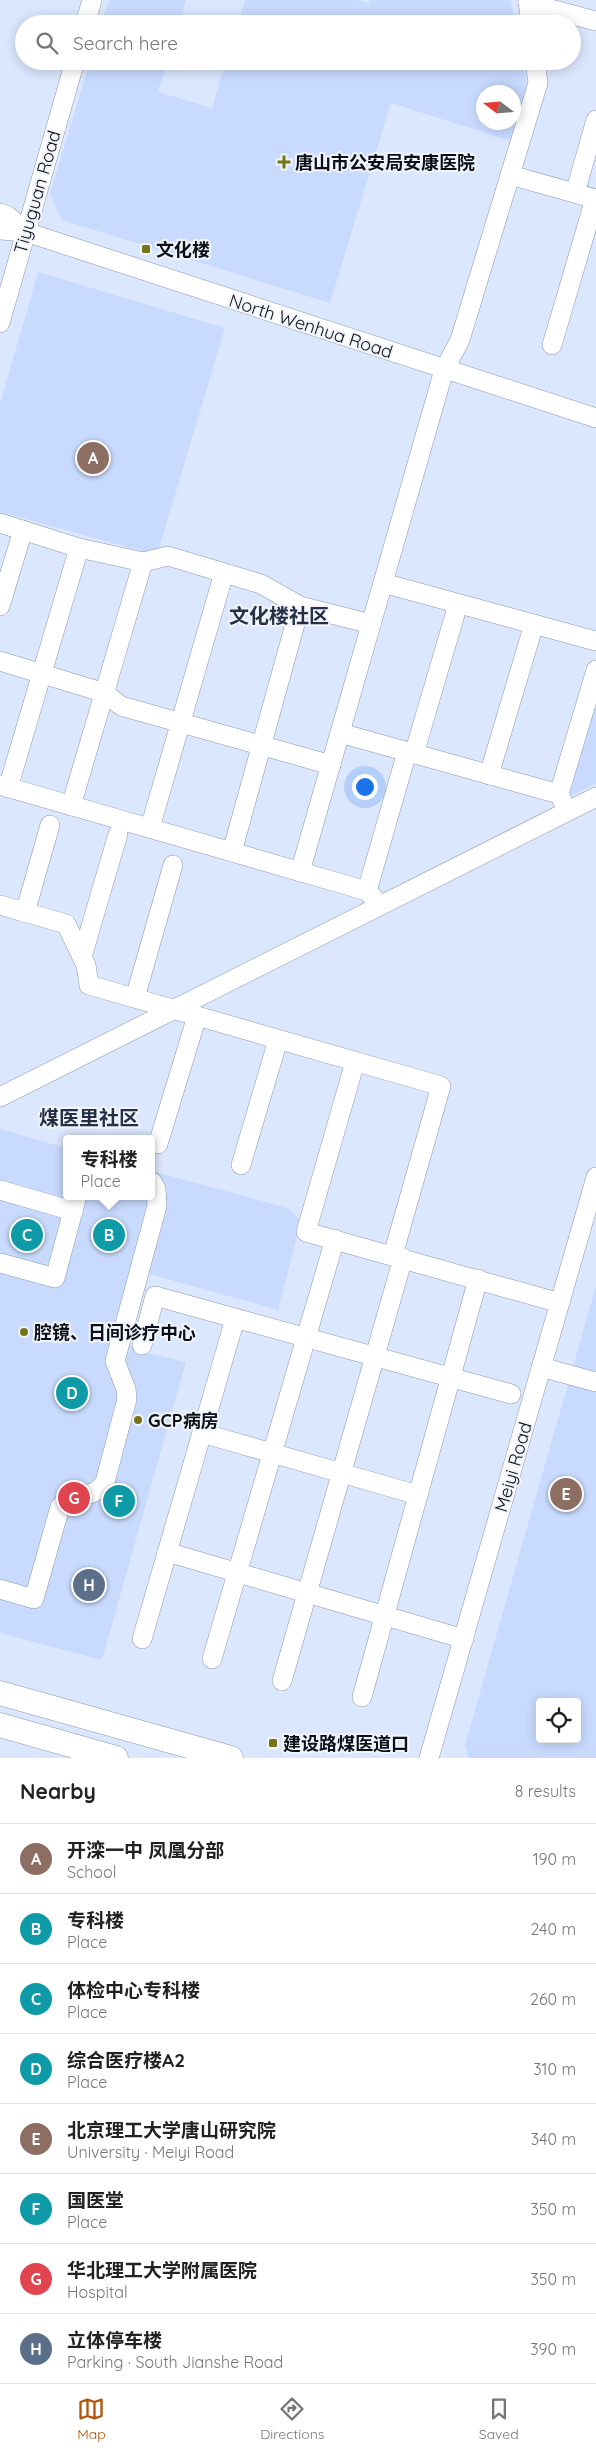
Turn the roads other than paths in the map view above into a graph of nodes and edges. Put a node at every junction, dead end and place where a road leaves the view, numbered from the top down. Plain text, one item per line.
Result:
1 (92, 0) edge
2 (531, 2) edge
3 (88, 15) edge
4 (531, 15) edge
5 (575, 15) edge
6 (581, 17) edge
7 (596, 21) edge
8 (71, 70) edge
9 (536, 70) edge
10 (596, 120) edge
11 (510, 175) junction
12 (575, 193) junction
13 (596, 199) edge
14 (0, 213) edge
15 (0, 230) edge
16 (26, 232) junction
17 (0, 322) edge
18 (552, 345) dead end
19 (444, 370) junction
20 (596, 418) edge
21 (0, 524) edge
22 (23, 530) junction
23 (79, 548) junction
24 (143, 562) junction
25 (224, 573) junction
26 (383, 583) junction
27 (458, 604) junction
28 (0, 606) edge
29 (300, 606) junction
30 (371, 624) junction
31 (534, 624) junction
32 (596, 641) edge
33 (0, 661) edge
34 (596, 670) edge
35 (42, 673) junction
36 (105, 693) junction
37 (180, 724) junction
38 (340, 733) junction
39 (261, 747) junction
40 (411, 753) junction
41 (330, 765) junction
42 (489, 775) junction
43 (4, 786) edge
44 (559, 794) junction
45 (596, 797) edge
46 (71, 806) junction
47 (568, 811) junction
48 (50, 825) dead end
49 (150, 828) junction
50 (118, 834) dead end
51 (232, 852) junction
52 (174, 865) dead end
53 (300, 872) junction
54 (367, 891) junction
55 (0, 905) edge
56 (380, 905) junction
57 (25, 913) junction
58 (82, 957) junction
59 (135, 998) junction
60 (174, 1010) junction
61 (197, 1016) junction
62 (278, 1040) junction
63 (354, 1062) junction
64 (0, 1097) edge
65 (158, 1144) dead end
66 (242, 1165) dead end
67 (596, 1177) edge
68 (155, 1187) edge
69 (0, 1190) edge
70 (75, 1203) edge
71 (335, 1239) junction
72 (398, 1256) junction
73 (0, 1263) edge
74 (478, 1280) junction
75 (560, 1303) junction
76 (235, 1319) junction
77 (306, 1338) junction
78 (142, 1345) dead end
79 (375, 1357) junction
80 (541, 1367) junction
81 (451, 1378) junction
82 (596, 1382) edge
83 (511, 1394) dead end
84 (202, 1433) junction
85 (272, 1453) junction
86 (342, 1473) junction
87 (418, 1495) junction
88 (168, 1552) junction
89 (237, 1572) junction
90 (0, 1589) edge
91 (308, 1593) junction
92 (385, 1616) junction
93 (464, 1638) junction
94 (142, 1639) dead end
95 (212, 1659) dead end
96 (282, 1681) dead end
97 (0, 1692) edge
98 (362, 1697) dead end
99 (0, 1725) edge
100 (116, 1758) edge
101 (231, 1758) edge
102 (429, 1758) edge

1 - 3 street
2 - 4 street
2 - 5 street
6 - 7 street
8 - 16 street, Tiyuguan Road
9 - 11 street
10 - 12 street
11 - 12 street
11 - 19 street
12 - 13 street
13 - 18 street
14 - 16 street, North Wenhua Road
15 - 16 street, North Wenhua Road
16 - 17 street, Tiyuguan Road
16 - 19 street, North Wenhua Road
19 - 20 street, North Wenhua Road
19 - 26 street
21 - 22 street
22 - 23 street
22 - 28 street
23 - 24 street
23 - 35 street
24 - 25 street
24 - 36 street
25 - 29 street
25 - 37 street
26 - 27 street
26 - 30 street
27 - 31 street
27 - 40 street
29 - 30 street
29 - 39 street
30 - 38 street
31 - 32 street
31 - 42 street
33 - 35 street
34 - 44 street
35 - 36 street
35 - 43 street
36 - 37 street
36 - 46 street
37 - 39 street
37 - 49 street
38 - 40 street
38 - 41 street
39 - 41 street
39 - 51 street
40 - 42 street
40 - 54 street
41 - 53 street
42 - 44 street
43 - 46 street
44 - 47 street
45 - 47 street
46 - 49 street
47 - 56 street
48 - 57 street
49 - 51 street
50 - 58 street
51 - 53 street
52 - 59 street
53 - 54 street
54 - 56 street
55 - 57 street
56 - 60 street
57 - 58 street
58 - 59 street
59 - 60 street
60 - 61 street
60 - 64 street
61 - 62 street
61 - 65 street
62 - 63 street
62 - 66 street
63 - 71 street
63 - 72 street
67 - 75 street, Meiyi Road
68 - 90 street
69 - 70 street
70 - 73 street
71 - 72 street
71 - 77 street
72 - 74 street
72 - 79 street
74 - 75 street
74 - 81 street
75 - 80 street, Meiyi Road
76 - 77 street
76 - 78 street
76 - 84 street
77 - 79 street
77 - 85 street
79 - 81 street
79 - 86 street
80 - 82 street
80 - 93 street, Meiyi Road
81 - 83 street
81 - 87 street
84 - 85 street
84 - 88 street
85 - 86 street
85 - 89 street
86 - 87 street
86 - 91 street
87 - 92 street
88 - 89 street
88 - 94 street
89 - 91 street
89 - 95 street
91 - 92 street
91 - 96 street
92 - 93 street
92 - 98 street
93 - 102 street, Meiyi Road
97 - 101 main road
99 - 100 main road

